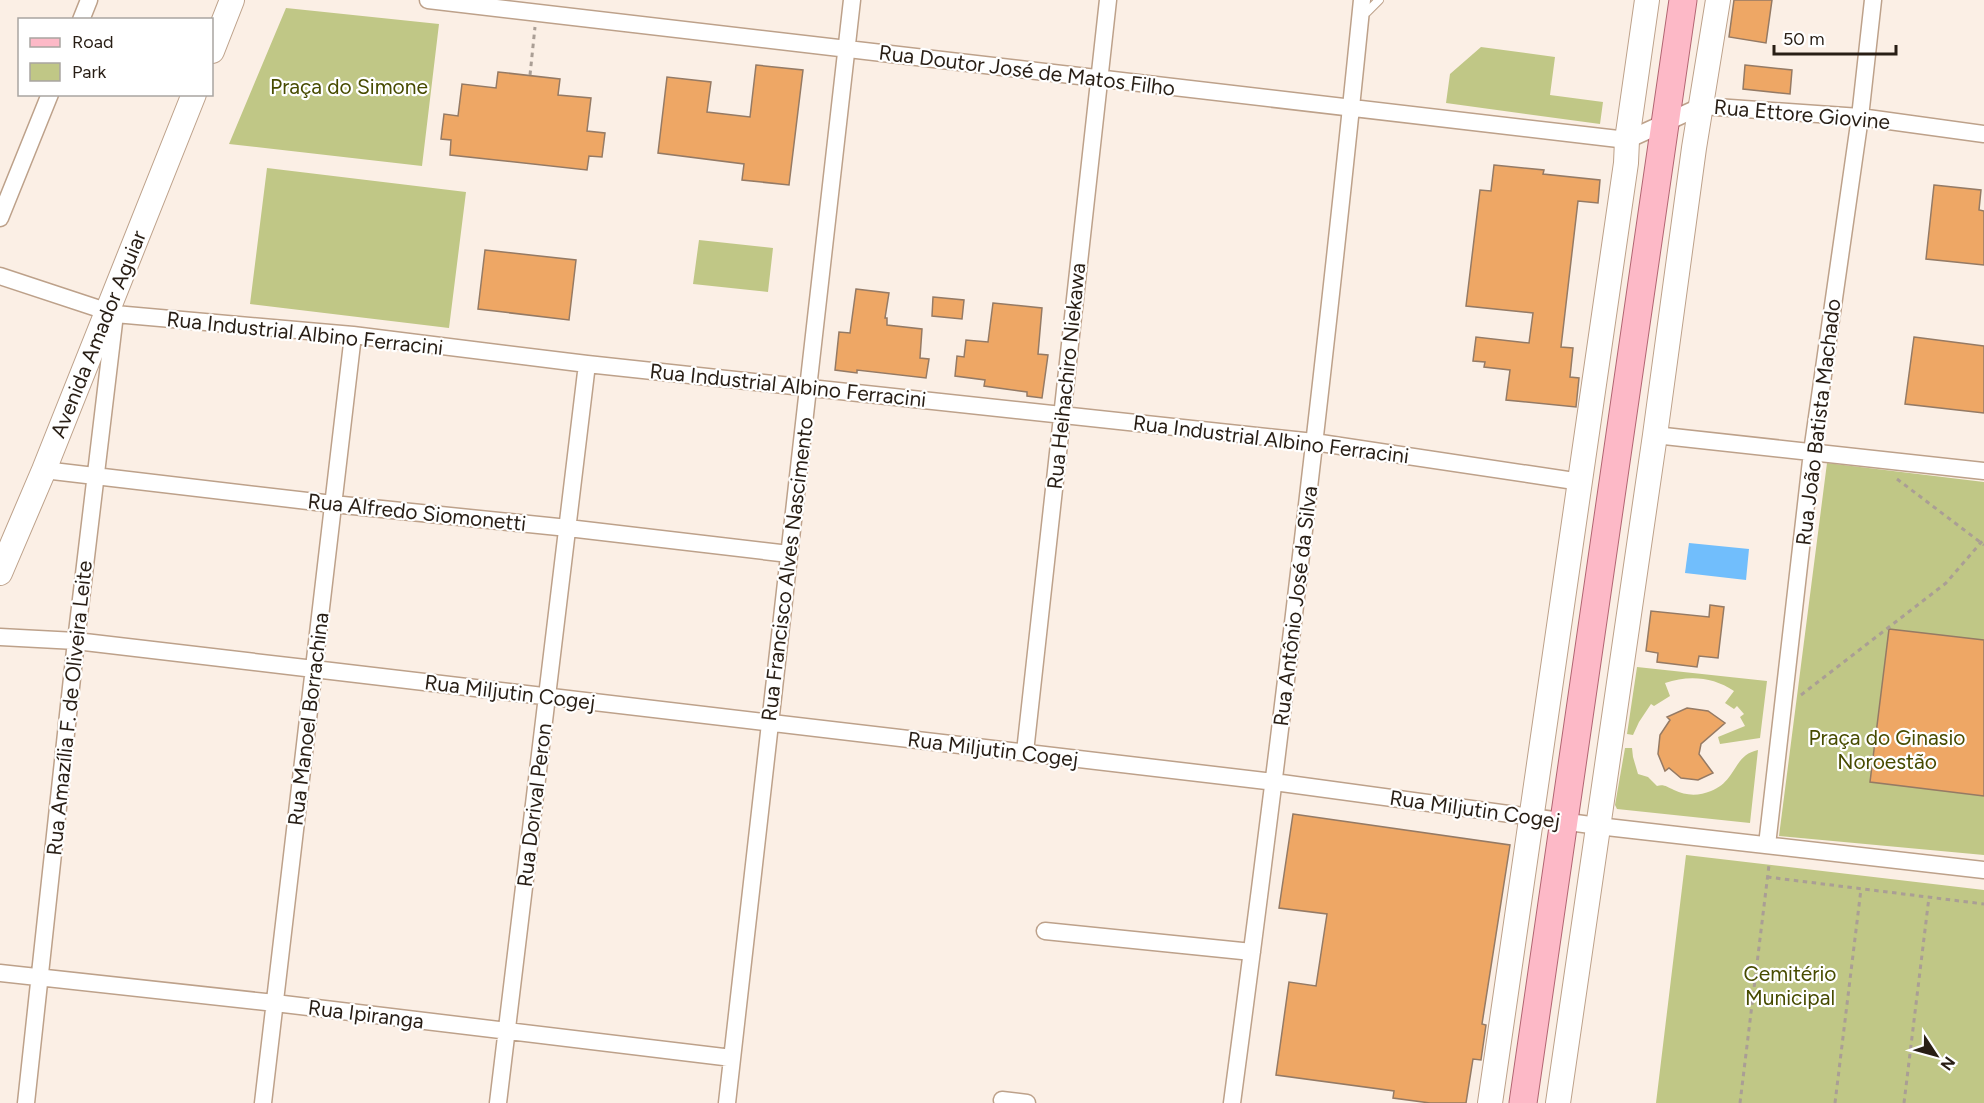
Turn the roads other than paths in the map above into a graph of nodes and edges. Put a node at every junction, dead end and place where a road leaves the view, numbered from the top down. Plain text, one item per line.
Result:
1 (89, 0) edge
2 (232, 0) edge
3 (428, 0) edge
4 (852, 0) edge
5 (1108, 0) edge
6 (1379, 0) edge
7 (1647, 0) edge
8 (1683, 0) edge
9 (1718, 0) edge
10 (1873, 0) edge
11 (1361, 8) edge
12 (82, 18) edge
13 (213, 48) edge
14 (847, 49) junction
15 (1099, 78) junction
16 (49, 96) edge
17 (193, 96) edge
18 (1702, 106) junction
19 (1351, 108) junction
20 (1860, 117) junction
21 (1665, 123) junction
22 (1984, 134) edge
23 (1627, 140) junction
24 (0, 218) edge
25 (0, 276) edge
26 (111, 313) junction
27 (353, 336) junction
28 (587, 364) junction
29 (808, 388) junction
30 (1062, 414) junction
31 (1655, 435) junction
32 (1314, 442) junction
33 (1812, 452) junction
34 (44, 470) junction
35 (1984, 471) edge
36 (95, 476) junction
37 (1581, 482) junction
38 (333, 504) junction
39 (568, 528) junction
40 (789, 554) junction
41 (0, 573) edge
42 (0, 637) edge
43 (76, 641) junction
44 (314, 669) junction
45 (547, 696) junction
46 (770, 722) junction
47 (1025, 752) junction
48 (1275, 782) junction
49 (1532, 817) junction
50 (1564, 822) junction
51 (1598, 826) junction
52 (1767, 845) junction
53 (1984, 870) edge
54 (1045, 931) dead end
55 (1252, 952) junction
56 (0, 973) edge
57 (41, 977) junction
58 (275, 1003) junction
59 (507, 1030) junction
60 (732, 1058) junction
61 (1002, 1100) dead end
62 (26, 1103) edge
63 (263, 1103) edge
64 (498, 1103) edge
65 (727, 1103) edge
66 (1027, 1103) edge
67 (1233, 1103) edge
68 (1491, 1103) edge
69 (1524, 1103) edge
70 (1558, 1103) edge

1 - 12 street
2 - 13 street
3 - 14 street, Rua Doutor José de Matos Filho
4 - 14 street, Rua Francisco Alves Nascimento
5 - 15 street, Rua Heihachiro Niekawa
6 - 11 lane
7 - 23 street
8 - 21 main road
9 - 18 street
10 - 20 street, Rua João Batista Machado
11 - 19 street, Rua Antônio José da Silva
14 - 15 street, Rua Doutor José de Matos Filho
14 - 29 street, Rua Francisco Alves Nascimento
15 - 19 street, Rua Doutor José de Matos Filho
15 - 30 street, Rua Heihachiro Niekawa
16 - 24 street
17 - 26 street, Avenida Amador Aguiar
18 - 20 street, Rua Ettore Giovine
18 - 21 street, Rua Ettore Giovine
18 - 31 street
19 - 23 street, Rua Doutor José de Matos Filho
19 - 32 street, Rua Antônio José da Silva
20 - 22 street, Rua Ettore Giovine
20 - 33 street, Rua João Batista Machado
21 - 23 street, Rua Ettore Giovine
21 - 50 main road
23 - 37 street
25 - 26 street, Rua Industrial Albino Ferracini
26 - 27 street, Rua Industrial Albino Ferracini
26 - 34 street, Avenida Amador Aguiar
26 - 36 street, Rua Amazília F. de Oliveira Leite
27 - 28 street, Rua Industrial Albino Ferracini
27 - 38 street, Rua Manoel Borrachina
28 - 29 street, Rua Industrial Albino Ferracini
28 - 39 street, Rua Dorival Peron
29 - 30 street, Rua Industrial Albino Ferracini
29 - 40 street, Rua Francisco Alves Nascimento
30 - 32 street, Rua Industrial Albino Ferracini
30 - 47 street, Rua Heihachiro Niekawa
31 - 33 street
31 - 51 street
32 - 37 street, Rua Industrial Albino Ferracini
32 - 48 street, Rua Antônio José da Silva
33 - 35 street
33 - 52 street, Rua João Batista Machado
34 - 36 street, Rua Alfredo Siomonetti
34 - 41 street, Avenida Amador Aguiar
36 - 38 street, Rua Alfredo Siomonetti
36 - 43 street, Rua Amazília F. de Oliveira Leite
37 - 49 street
38 - 39 street, Rua Alfredo Siomonetti
38 - 44 street, Rua Manoel Borrachina
39 - 40 street, Rua Alfredo Siomonetti
39 - 45 street, Rua Dorival Peron
40 - 46 street, Rua Francisco Alves Nascimento
42 - 43 street, Rua Miljutin Cogej
43 - 44 street, Rua Miljutin Cogej
43 - 57 street, Rua Amazília F. de Oliveira Leite
44 - 45 street, Rua Miljutin Cogej
44 - 58 street, Rua Manoel Borrachina
45 - 46 street, Rua Miljutin Cogej
45 - 59 street, Rua Dorival Peron
46 - 47 street, Rua Miljutin Cogej
46 - 60 street, Rua Francisco Alves Nascimento
47 - 48 street, Rua Miljutin Cogej
48 - 49 street, Rua Miljutin Cogej
48 - 55 street, Rua Antônio José da Silva
49 - 50 street, Rua Miljutin Cogej
49 - 68 street
50 - 51 street, Rua Miljutin Cogej
50 - 69 main road
51 - 52 street, Rua Miljutin Cogej
51 - 70 street
52 - 53 street, Rua Miljutin Cogej
54 - 55 street
55 - 67 street, Rua Antônio José da Silva
56 - 57 street, Rua Ipiranga
57 - 58 street, Rua Ipiranga
57 - 62 street, Rua Amazília F. de Oliveira Leite
58 - 59 street, Rua Ipiranga
58 - 63 street, Rua Manoel Borrachina
59 - 60 street, Rua Ipiranga
59 - 64 street, Rua Dorival Peron
60 - 65 street, Rua Francisco Alves Nascimento
61 - 66 street

